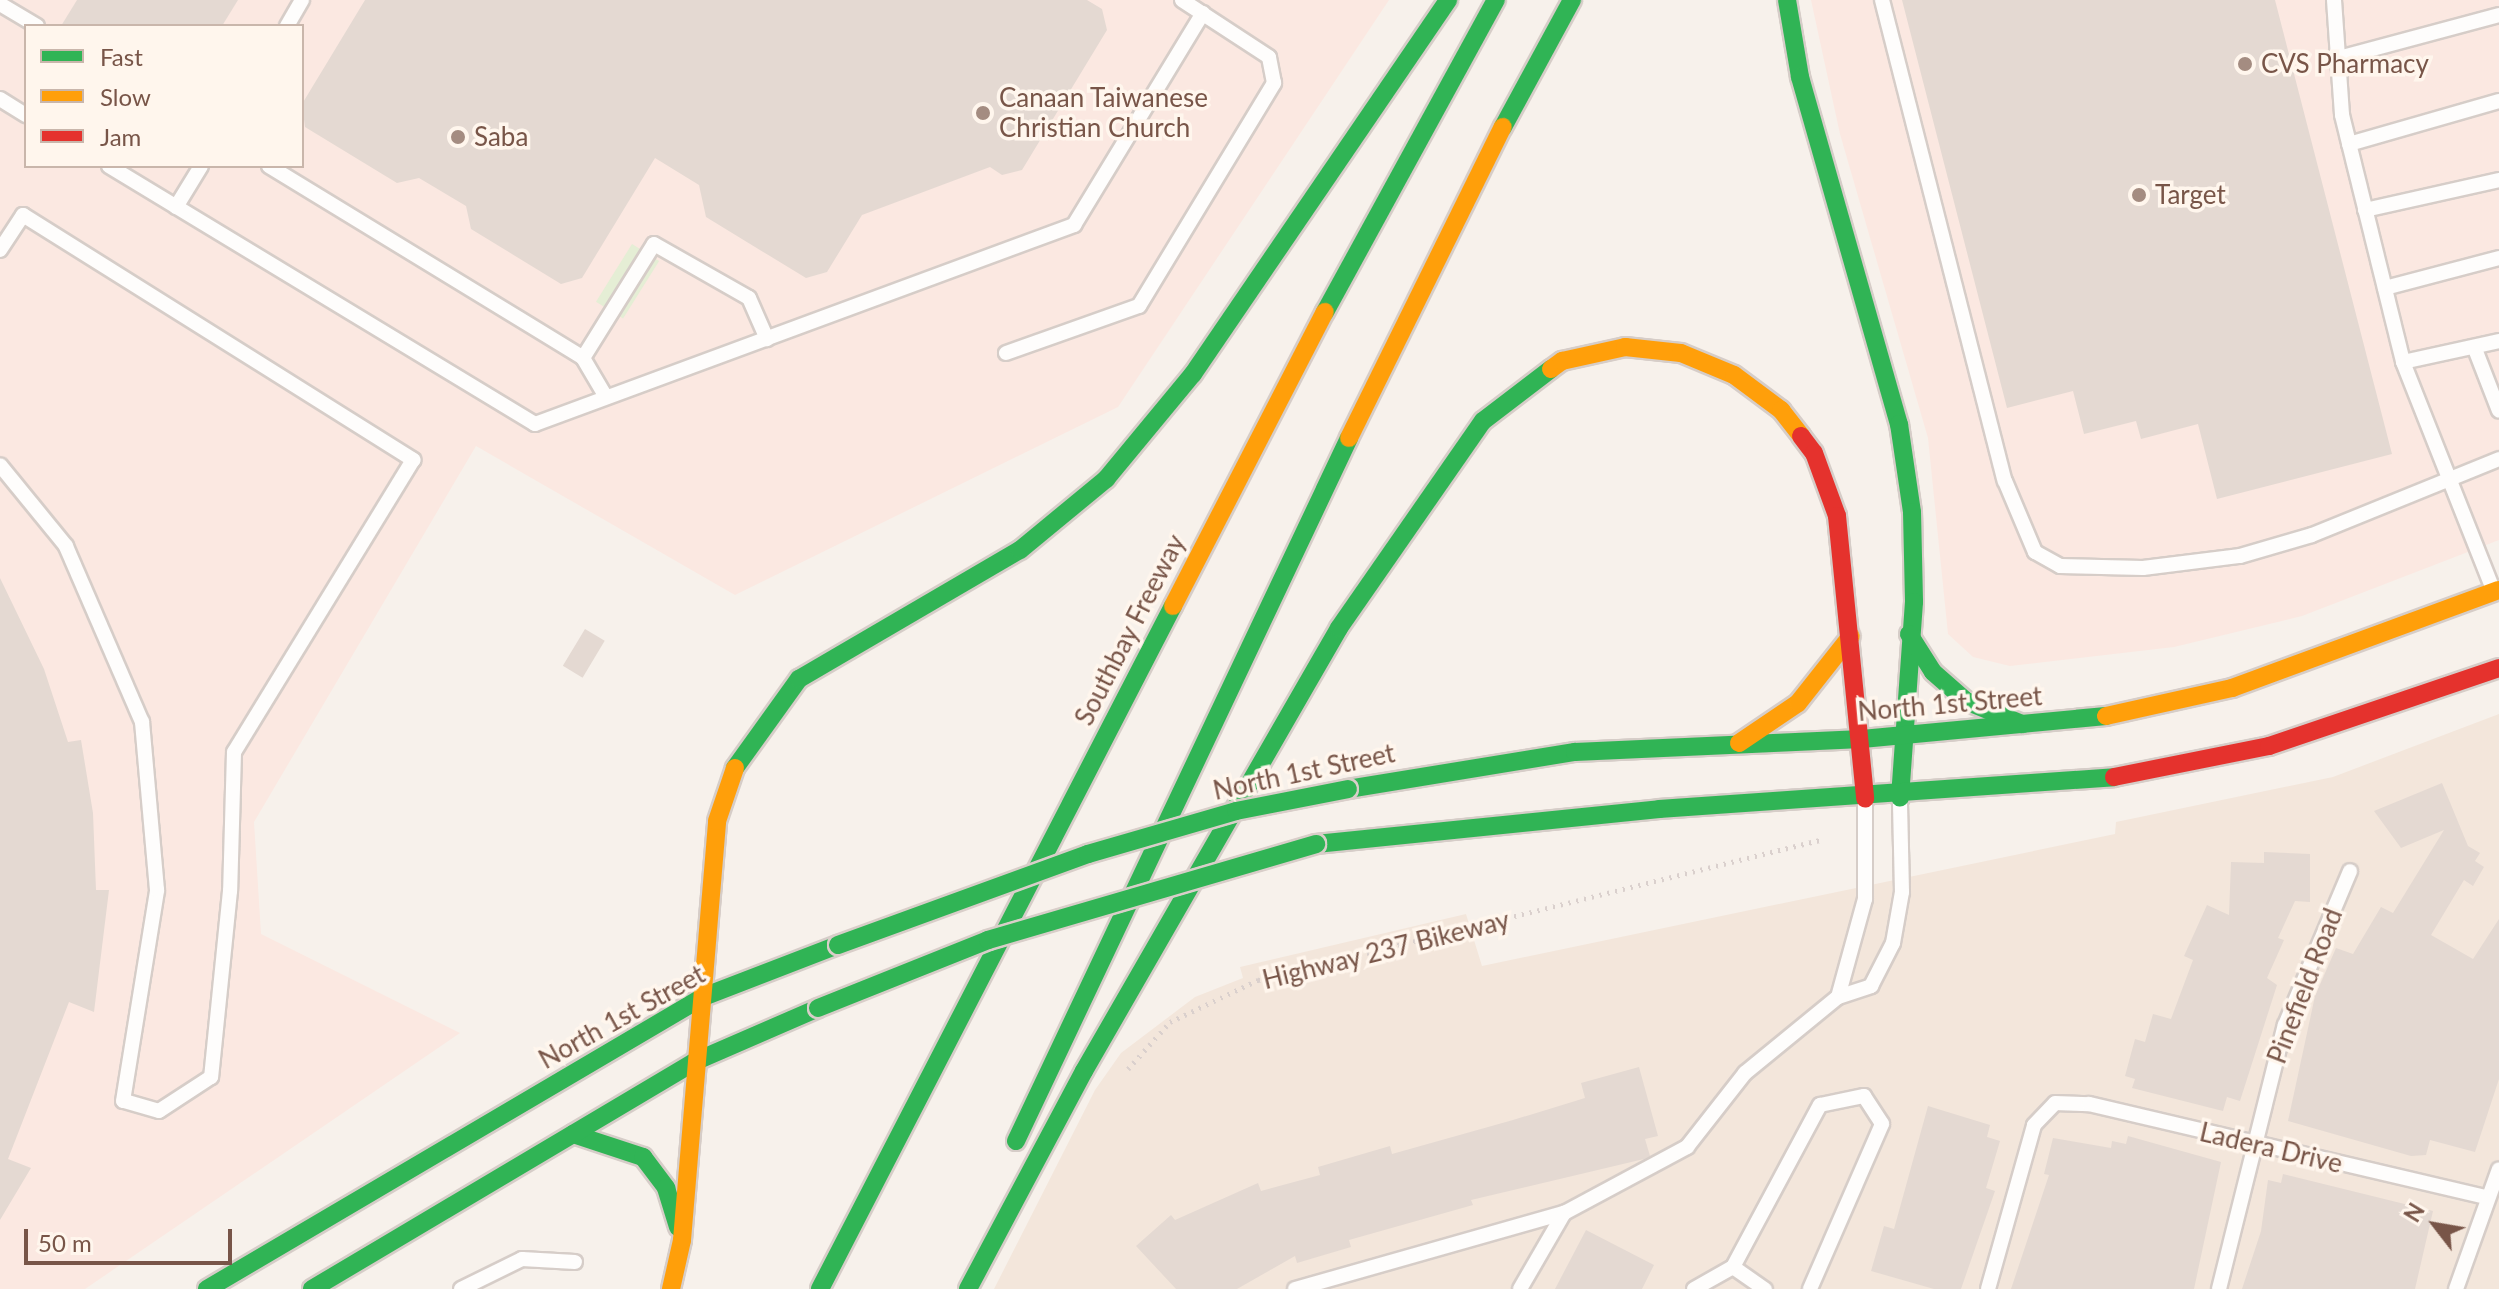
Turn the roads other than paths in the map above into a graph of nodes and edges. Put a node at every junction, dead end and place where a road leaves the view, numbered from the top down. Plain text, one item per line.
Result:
1 (302, 0) edge
2 (1182, 0) edge
3 (1448, 0) edge
4 (1496, 0) edge
5 (1572, 0) edge
6 (1787, 0) edge
7 (1882, 0) edge
8 (2334, 0) edge
9 (0, 4) edge
10 (1203, 13) junction
11 (2499, 15) edge
12 (34, 24) edge
13 (288, 24) edge
14 (2335, 59) junction
15 (0, 99) edge
16 (2499, 101) edge
17 (24, 114) edge
18 (2349, 144) junction
19 (112, 168) edge
20 (200, 168) edge
21 (272, 168) edge
22 (2499, 180) edge
23 (176, 207) junction
24 (2365, 210) junction
25 (0, 250) edge
26 (2499, 258) edge
27 (2385, 288) junction
28 (767, 339) junction
29 (2499, 341) edge
30 (2475, 349) junction
31 (1006, 353) dead end
32 (583, 358) junction
33 (2403, 362) junction
34 (606, 397) junction
35 (2499, 411) edge
36 (2499, 459) edge
37 (0, 465) edge
38 (2450, 482) junction
39 (2496, 591) edge
40 (1909, 634) junction
41 (1851, 636) junction
42 (2499, 668) edge
43 (2022, 724) junction
44 (1899, 736) junction
45 (1862, 739) junction
46 (1739, 743) junction
47 (1900, 797) junction
48 (1865, 799) junction
49 (2350, 871) dead end
50 (703, 997) junction
51 (1838, 997) junction
52 (694, 1062) junction
53 (573, 1134) junction
54 (2252, 1144) junction
55 (1006, 1162) dead end
56 (2499, 1169) edge
57 (2486, 1197) junction
58 (1564, 1213) junction
59 (682, 1240) junction
60 (961, 1257) dead end
61 (575, 1262) dead end
62 (1733, 1267) junction
63 (207, 1289) edge
64 (312, 1289) edge
65 (461, 1289) edge
66 (671, 1289) edge
67 (820, 1289) edge
68 (946, 1289) edge
69 (968, 1289) edge
70 (1295, 1289) edge
71 (1520, 1289) edge
72 (1694, 1289) edge
73 (1765, 1289) edge
74 (1810, 1289) edge
75 (1988, 1289) edge
76 (2219, 1289) edge
77 (2456, 1289) edge

1 - 13 lane
2 - 10 lane
3 - 50 main road
4 - 67 main road, Southbay Freeway
5 - 55 main road
6 - 40 main road
7 - 38 lane
8 - 14 lane
9 - 12 lane
10 - 28 lane
10 - 31 lane
11 - 14 lane
14 - 18 lane
15 - 17 lane
16 - 18 lane
18 - 24 lane
19 - 23 lane
20 - 23 lane
21 - 32 lane
22 - 24 lane
23 - 34 lane
24 - 27 lane
25 - 37 lane
26 - 27 lane
27 - 33 lane
28 - 32 lane
28 - 34 lane
29 - 30 lane
30 - 33 lane
30 - 35 lane
32 - 34 lane
33 - 38 lane
36 - 38 lane
38 - 39 lane
39 - 43 main road, North 1st Street
40 - 43 main road
40 - 44 main road
41 - 45 main road
41 - 46 main road
41 - 69 main road
42 - 47 main road
43 - 44 main road, North 1st Street
44 - 45 main road, North 1st Street
44 - 47 main road
45 - 46 main road, North 1st Street
45 - 48 main road
46 - 50 main road, North 1st Street, bridge
47 - 48 main road
47 - 51 lane
48 - 51 lane
48 - 52 main road, bridge
49 - 54 lane, Pinefield Road
50 - 52 main road
50 - 63 main road, North 1st Street
51 - 58 lane
52 - 53 main road
52 - 59 main road
53 - 59 main road
53 - 64 main road
54 - 57 lane, Ladera Drive
54 - 75 lane, Ladera Drive
54 - 76 lane, Pinefield Road
56 - 57 lane
57 - 77 lane
58 - 70 lane
58 - 71 lane
59 - 66 main road
60 - 68 main road
61 - 65 lane
62 - 72 lane
62 - 73 lane
62 - 74 lane

